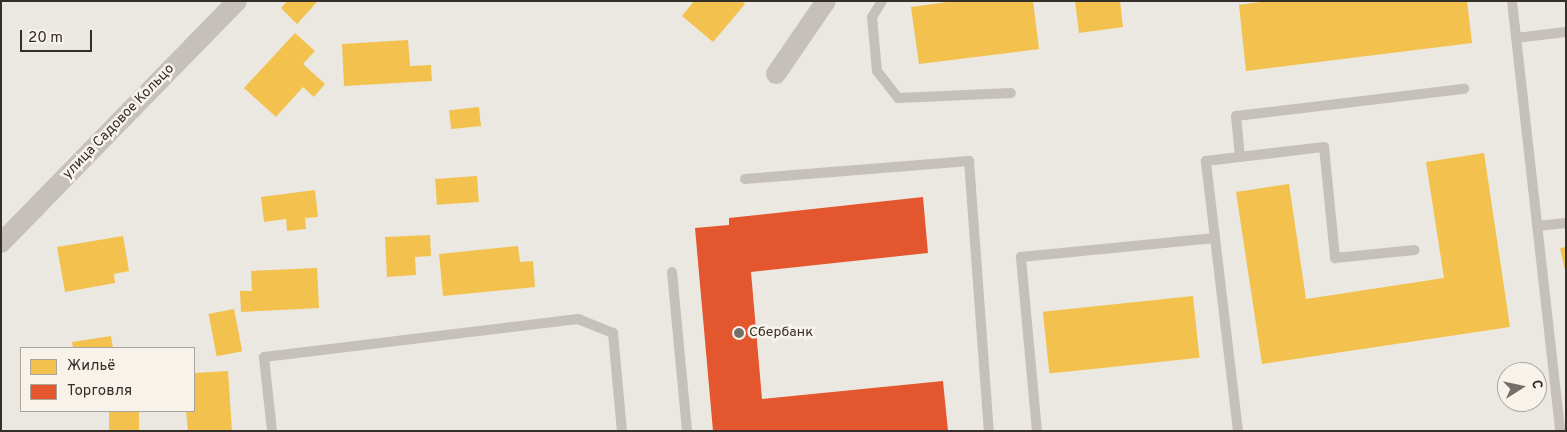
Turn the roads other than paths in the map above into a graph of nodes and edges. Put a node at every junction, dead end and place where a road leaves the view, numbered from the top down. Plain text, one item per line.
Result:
1 (237, 1) edge
2 (826, 1) edge
3 (882, 1) edge
4 (1512, 1) edge
5 (1566, 32) edge
6 (1516, 38) junction
7 (776, 74) dead end
8 (1464, 90) dead end
9 (1012, 94) dead end
10 (1240, 157) junction
11 (745, 178) dead end
12 (1566, 223) edge
13 (1537, 226) junction
14 (1215, 238) junction
15 (1, 243) edge
16 (1415, 250) dead end
17 (672, 272) dead end
18 (272, 431) edge
19 (622, 431) edge
20 (687, 431) edge
21 (989, 431) edge
22 (1037, 431) edge
23 (1238, 431) edge
24 (1560, 431) edge

1 - 15 street, улица Садовое Кольцо
2 - 7 street
3 - 9 lane
4 - 6 lane
5 - 6 lane
6 - 13 lane
8 - 10 lane
10 - 14 lane
10 - 16 lane
11 - 21 lane
12 - 13 lane
13 - 24 lane
14 - 22 lane
14 - 23 lane
17 - 20 lane
18 - 19 lane

